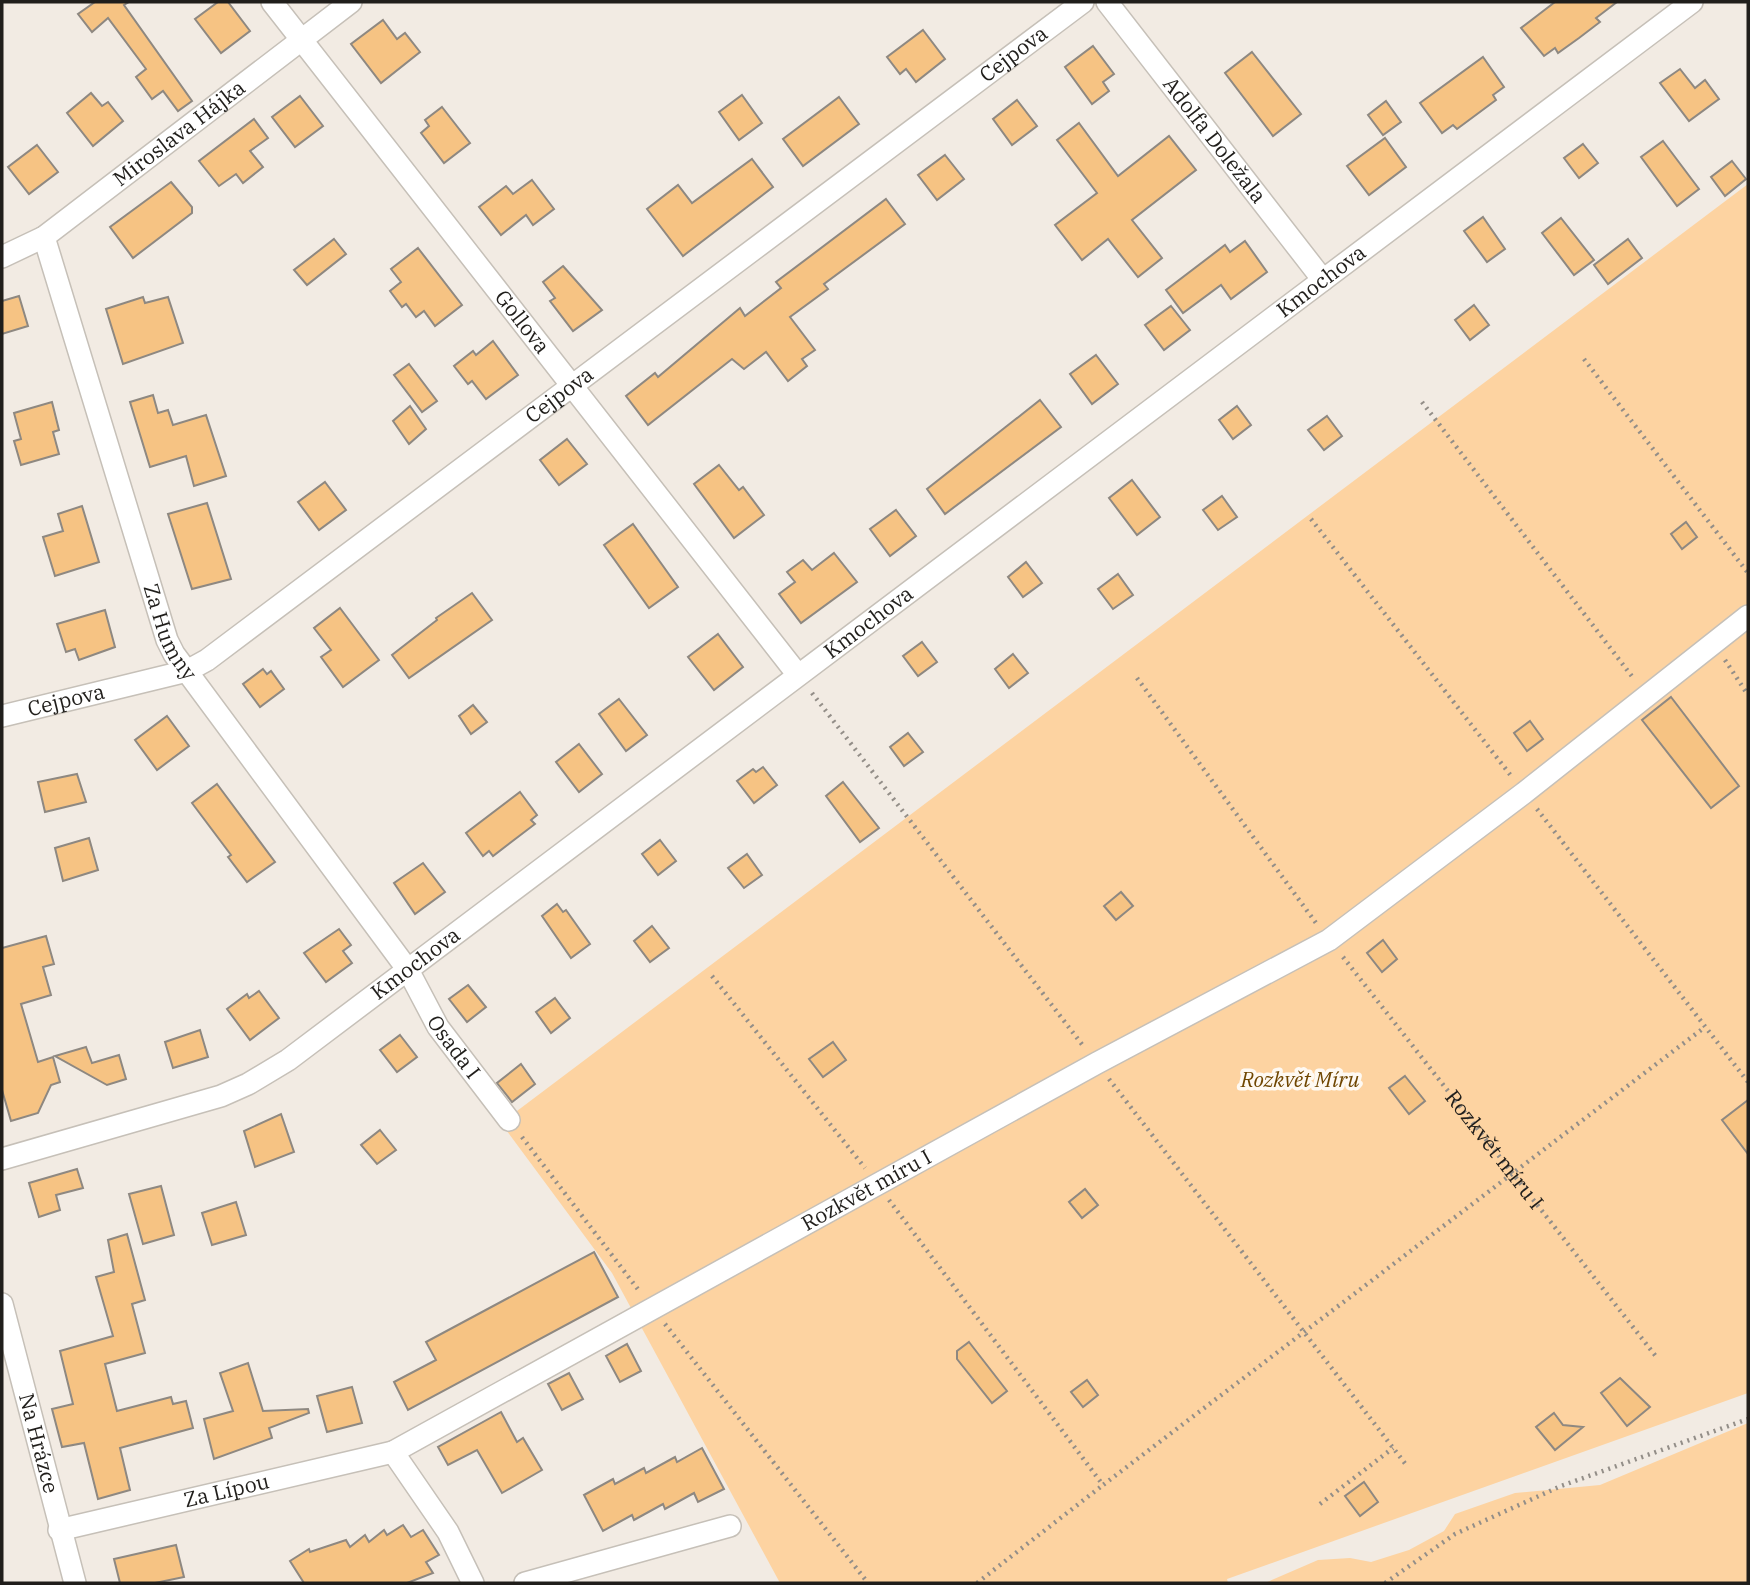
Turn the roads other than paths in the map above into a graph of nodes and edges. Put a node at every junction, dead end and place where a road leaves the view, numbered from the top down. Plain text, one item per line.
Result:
1 (272, 2) edge
2 (351, 2) edge
3 (1083, 2) edge
4 (1107, 2) edge
5 (1692, 2) edge
6 (301, 39) junction
7 (44, 237) junction
8 (2, 257) edge
9 (1323, 280) junction
10 (572, 386) junction
11 (1748, 616) edge
12 (187, 671) junction
13 (798, 676) junction
14 (2, 716) edge
15 (408, 970) junction
16 (509, 1120) road end
17 (2, 1159) edge
18 (2, 1304) edge
19 (644, 1313) joint
20 (393, 1452) junction
21 (730, 1526) dead end
22 (59, 1530) junction
23 (538, 1582) edge
24 (75, 1583) edge
25 (473, 1583) edge

1 - 6 street, Gollova
2 - 6 street, Miroslava Hájka
3 - 10 street, Cejpova
4 - 9 street, Adolfa Doležala
5 - 9 street, Kmochova
6 - 7 street, Miroslava Hájka
6 - 10 street, Gollova
7 - 8 street, Miroslava Hájka
7 - 12 street, Za Humny
9 - 13 street, Kmochova
10 - 12 street, Cejpova
10 - 13 street, Gollova
11 - 19 street, Rozkvět míru I
12 - 14 street, Cejpova
12 - 15 street, Za Humny
13 - 15 street, Kmochova
15 - 16 street, Osada I
15 - 17 street, Kmochova
18 - 22 street, Na Hrázce
19 - 20 street, Za Lípou
20 - 22 street, Za Lípou
20 - 25 street
21 - 23 street
22 - 24 street, Na Hrázce

